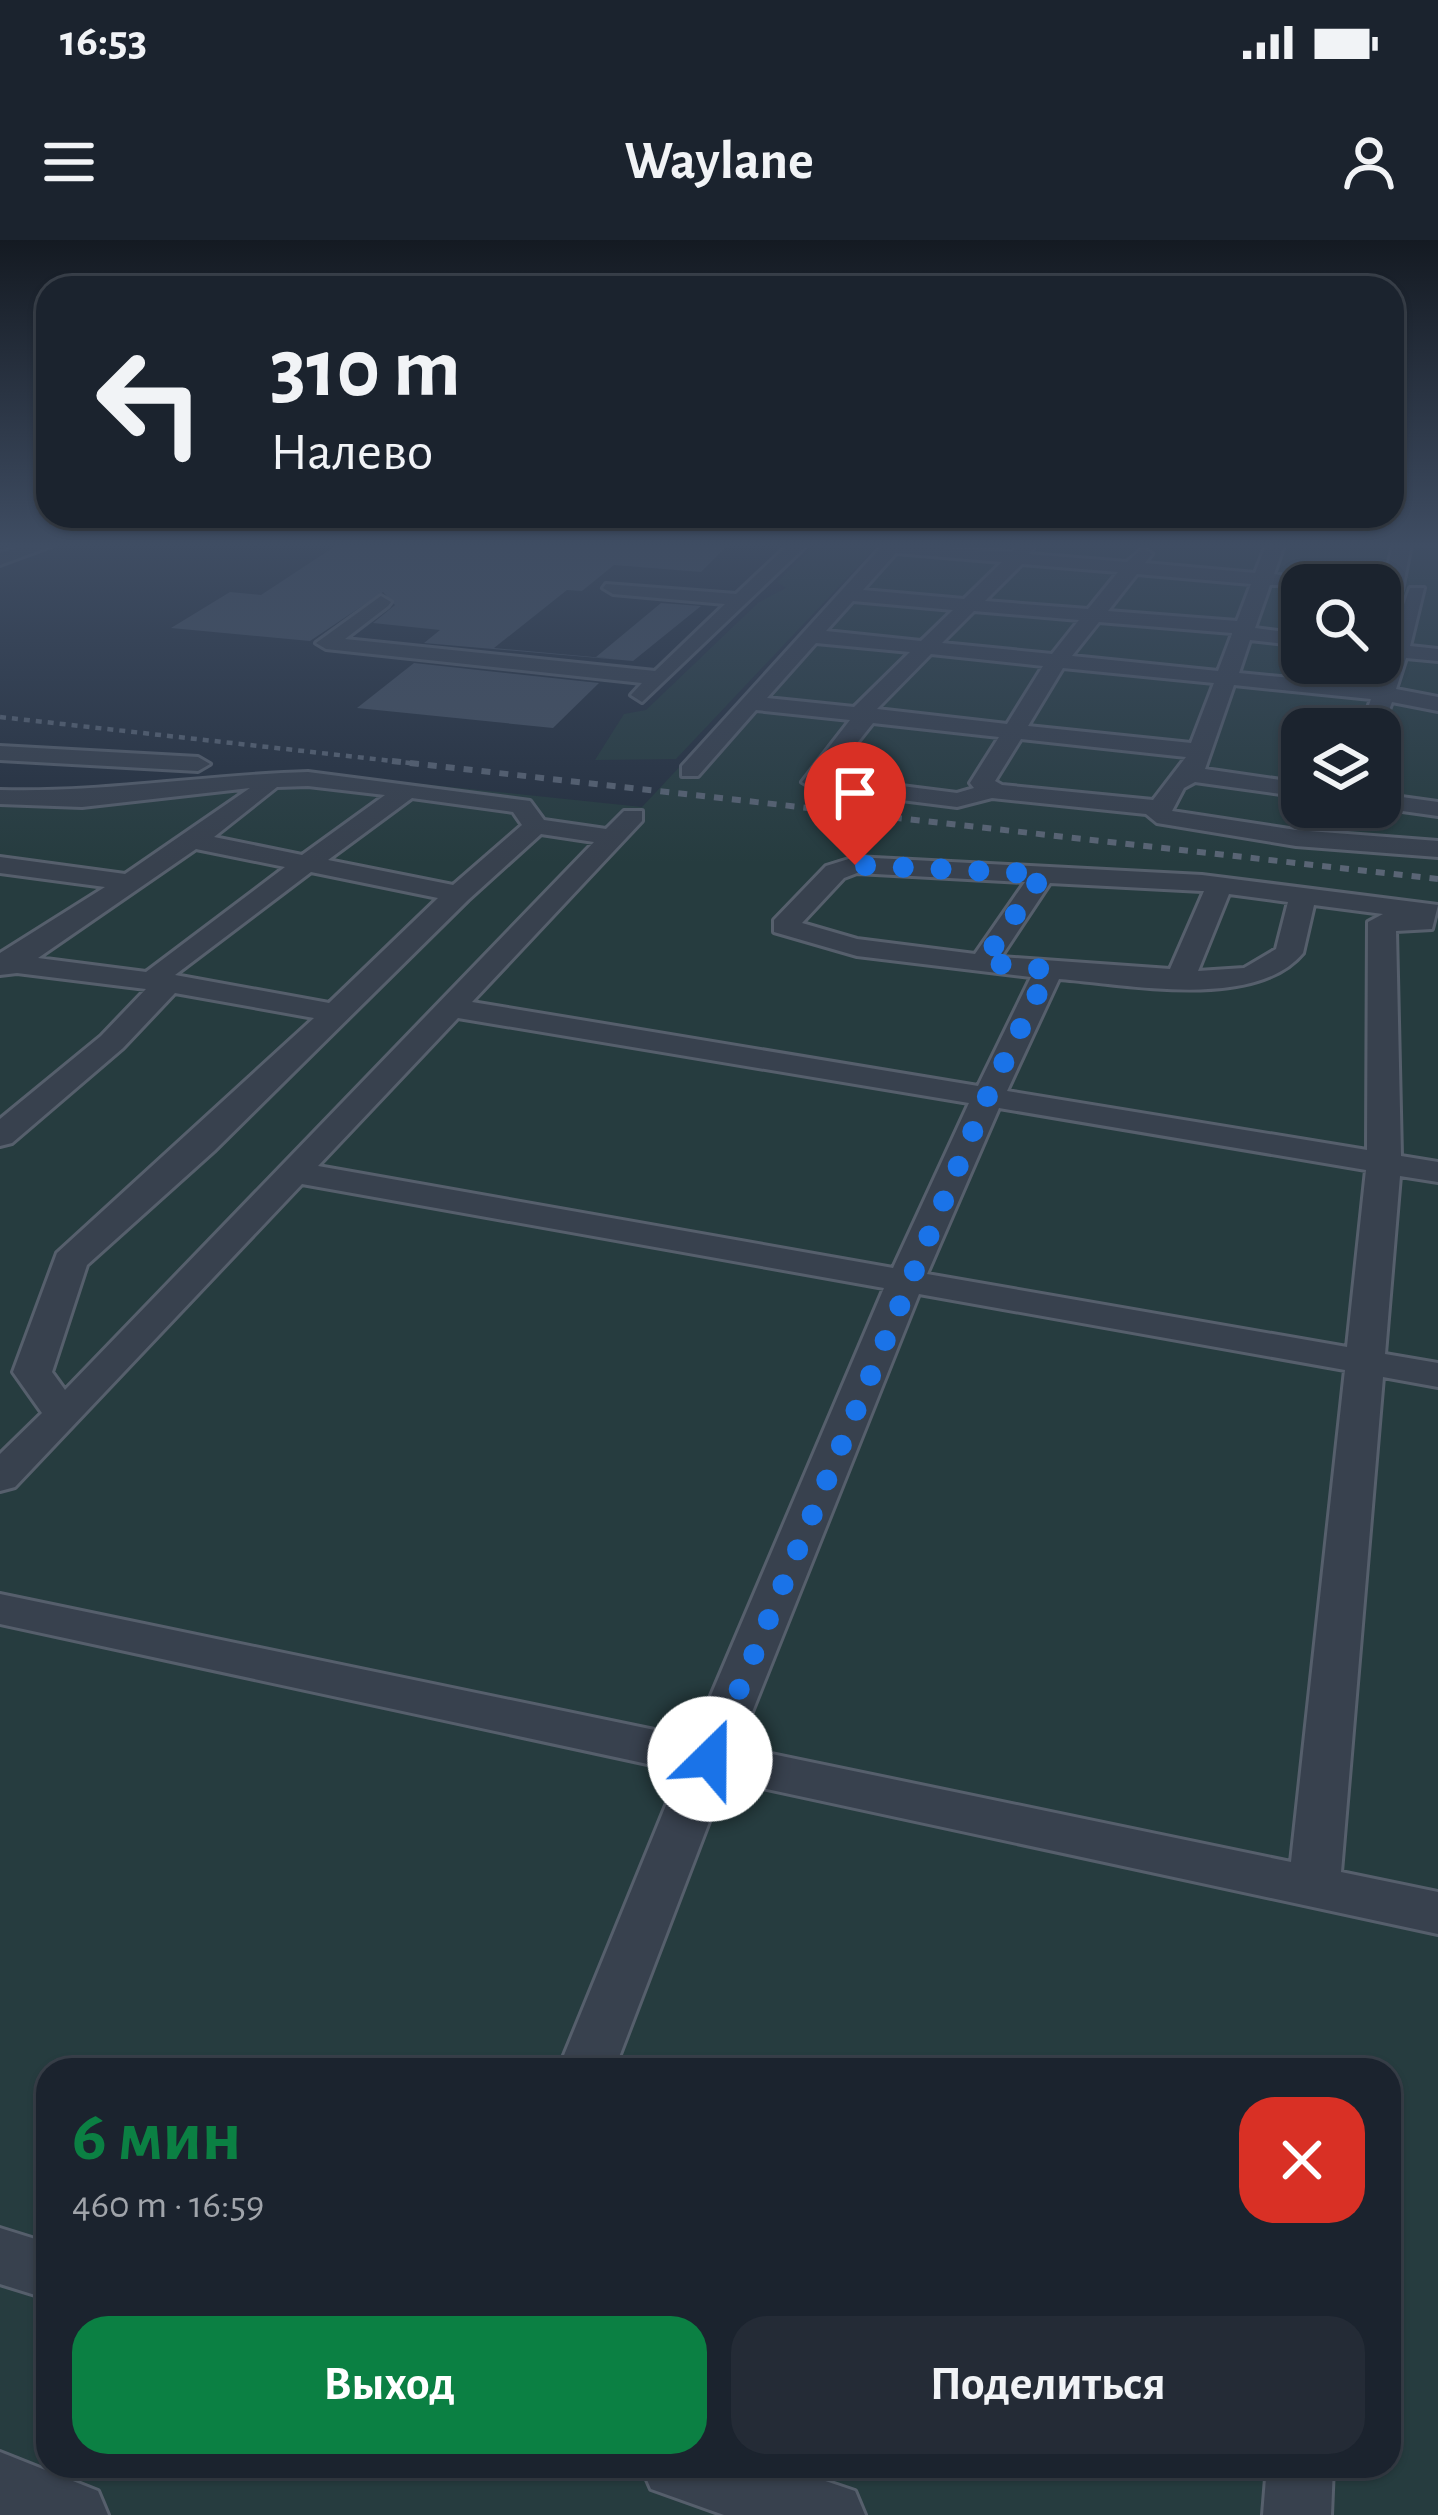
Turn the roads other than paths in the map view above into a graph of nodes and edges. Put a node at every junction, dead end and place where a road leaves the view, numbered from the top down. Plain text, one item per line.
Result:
1 (396, 651) edge
2 (687, 651) edge
3 (797, 651) edge
4 (922, 651) edge
5 (962, 651) edge
6 (1065, 651) edge
7 (1236, 651) edge
8 (1401, 651) edge
9 (1438, 655) edge
10 (1057, 662) junction
11 (659, 678) junction
12 (1226, 679) junction
13 (1386, 684) edge
14 (1385, 694) junction
15 (634, 703) dead end
16 (749, 703) junction
17 (1438, 704) edge
18 (1380, 708) edge
19 (872, 716) junction
20 (1010, 731) junction
21 (0, 753) edge
22 (1195, 763) junction
23 (690, 771) dead end
24 (0, 775) edge
25 (308, 779) junction
26 (269, 781) junction
27 (1281, 785) edge
28 (409, 789) junction
29 (992, 791) junction
30 (0, 797) edge
31 (27, 798) junction
32 (1401, 804) edge
33 (1161, 808) junction
34 (1438, 809) edge
35 (536, 826) junction
36 (1341, 828) edge
37 (186, 839) junction
38 (1350, 839) junction
39 (1438, 849) edge
40 (306, 862) junction
41 (0, 865) edge
42 (1043, 874) junction
43 (125, 882) junction
44 (1220, 885) junction
45 (458, 894) junction
46 (1303, 895) junction
47 (1438, 913) edge
48 (1438, 924) edge
49 (983, 962) junction
50 (4, 966) edge
51 (1049, 970) junction
52 (1180, 980) junction
53 (169, 983) junction
54 (447, 1007) junction
55 (336, 1013) junction
56 (988, 1095) junction
57 (0, 1136) edge
58 (1384, 1163) junction
59 (292, 1172) junction
60 (1438, 1172) edge
61 (909, 1281) junction
62 (1364, 1362) junction
63 (1438, 1375) edge
64 (63, 1415) junction
65 (0, 1478) edge
66 (0, 1609) edge
67 (710, 1759) junction
68 (1314, 1886) junction
69 (1438, 1913) edge
70 (591, 2058) edge
71 (0, 2256) edge
72 (36, 2267) edge
73 (712, 2478) edge
74 (1299, 2478) edge
75 (0, 2486) edge
76 (74, 2515) edge
77 (831, 2515) edge
78 (1297, 2515) edge

1 - 11 lane
2 - 11 lane
3 - 16 lane
4 - 19 lane
5 - 10 lane
6 - 10 lane
7 - 12 lane
8 - 9 lane
10 - 12 lane
10 - 20 lane
11 - 15 lane
12 - 14 lane
12 - 22 lane
13 - 14 lane
14 - 17 lane
14 - 18 lane
16 - 19 lane
16 - 23 lane
19 - 20 lane
19 - 29 lane
20 - 22 lane
20 - 29 lane
21 - 25 lane
22 - 27 lane
22 - 33 lane
24 - 31 lane
25 - 26 lane
25 - 28 lane
26 - 31 lane
26 - 37 lane
28 - 35 lane
28 - 40 lane
29 - 33 lane
30 - 31 lane
32 - 34 lane
33 - 38 lane
35 - 45 lane
35 - 54 lane
36 - 38 lane
37 - 40 lane
37 - 43 lane
38 - 39 lane
40 - 45 lane
40 - 53 lane
41 - 43 lane
42 - 44 lane
42 - 49 lane
42 - 49 lane
43 - 50 lane
44 - 46 lane
44 - 52 lane
45 - 55 lane
46 - 47 lane
46 - 52 lane
48 - 58 lane
49 - 51 lane
50 - 53 lane
51 - 52 lane
51 - 56 lane
53 - 55 lane
53 - 57 lane
54 - 56 lane
54 - 59 lane
55 - 64 lane
56 - 58 lane
56 - 61 lane
58 - 60 lane
58 - 62 lane
59 - 61 lane
59 - 64 lane
61 - 62 lane
61 - 67 lane
62 - 63 lane
62 - 68 lane
64 - 65 lane
66 - 67 lane
67 - 68 lane
67 - 70 lane
68 - 69 lane
71 - 72 lane
73 - 77 lane
74 - 78 lane
75 - 76 lane

